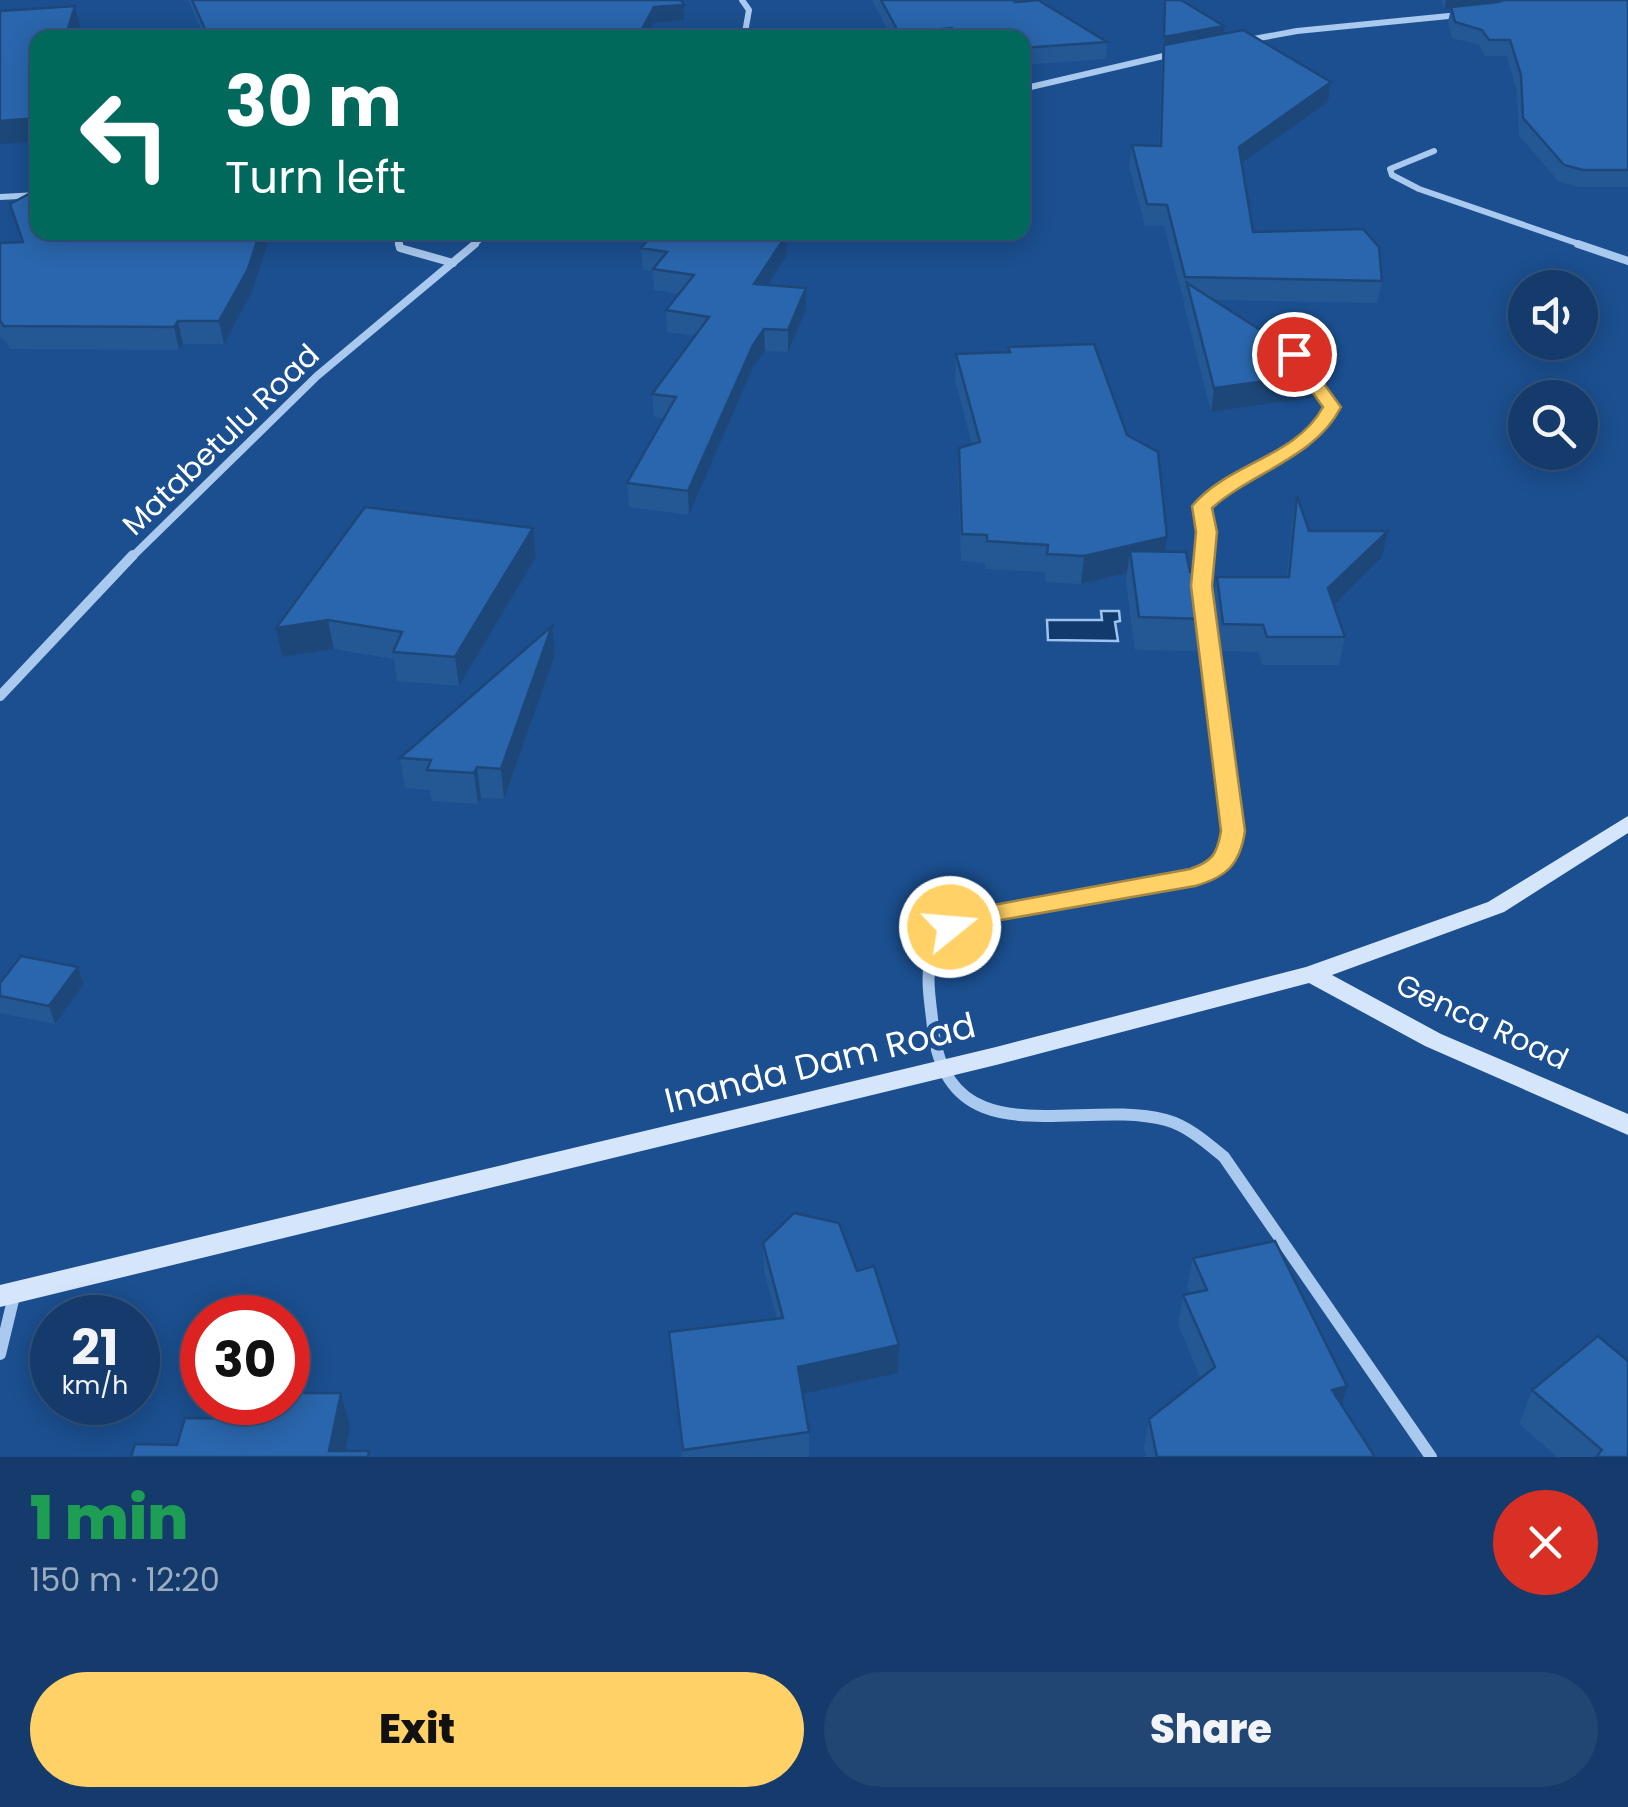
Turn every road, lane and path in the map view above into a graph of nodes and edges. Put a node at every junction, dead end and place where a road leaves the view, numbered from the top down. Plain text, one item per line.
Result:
1 (742, 0) edge
2 (1464, 14) edge
3 (745, 30) edge
4 (1236, 42) edge
5 (1183, 52) edge
6 (1030, 88) edge
7 (1434, 151) dead end
8 (30, 195) edge
9 (0, 197) edge
10 (397, 240) edge
11 (480, 240) edge
12 (1628, 261) edge
13 (453, 263) junction
14 (1303, 368) edge
15 (0, 696) edge
16 (1628, 823) edge
17 (1311, 974) junction
18 (941, 1070) junction
19 (1628, 1124) edge
20 (7, 1294) edge
21 (0, 1354) edge
22 (1431, 1457) edge

1 - 3 street
2 - 4 street
5 - 6 street
7 - 12 street
8 - 9 street
10 - 13 street
11 - 13 street, Matabetulu Road
13 - 15 street, Matabetulu Road
14 - 18 street
16 - 17 street, Inanda Dam Road
17 - 18 street, Inanda Dam Road
17 - 19 street, Genca Road
18 - 20 street, Inanda Dam Road
18 - 22 street
20 - 21 street

